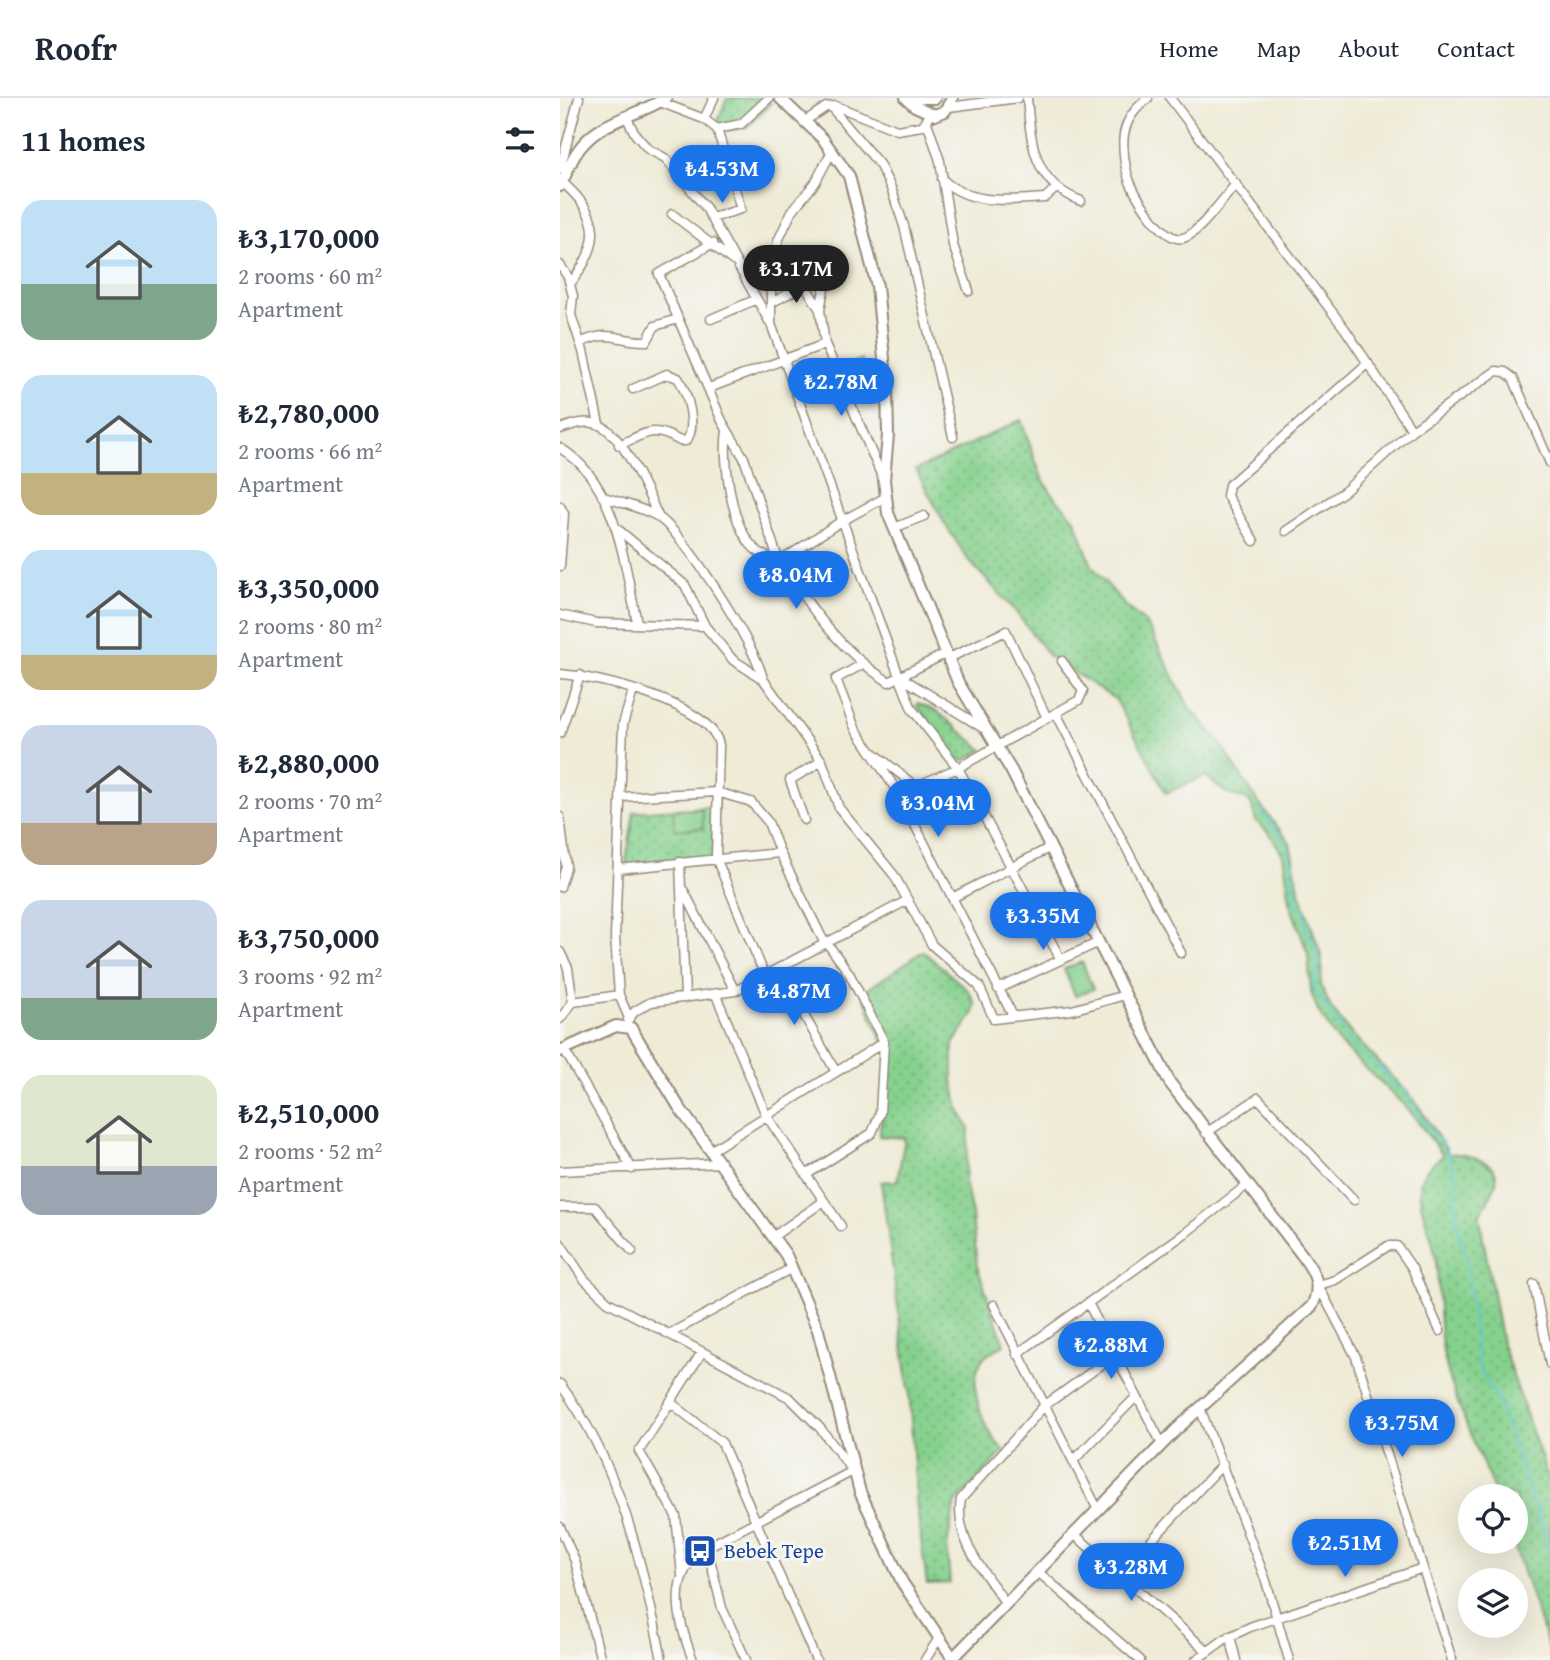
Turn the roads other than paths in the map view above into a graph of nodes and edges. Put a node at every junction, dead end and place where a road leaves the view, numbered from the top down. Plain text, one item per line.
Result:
1 (579, 98) edge
2 (714, 98) edge
3 (769, 98) edge
4 (780, 98) edge
5 (906, 98) edge
6 (916, 98) edge
7 (923, 98) edge
8 (934, 98) edge
9 (1018, 98) edge
10 (1027, 98) edge
11 (1147, 98) edge
12 (1170, 98) edge
13 (663, 100) edge
14 (951, 103) edge
15 (831, 107) junction
16 (626, 116) junction
17 (928, 118) junction
18 (704, 119) junction
19 (805, 121) junction
20 (717, 129) junction
21 (832, 152) junction
22 (560, 169) edge
23 (942, 179) junction
24 (561, 184) edge
25 (1236, 184) junction
26 (1056, 188) junction
27 (1081, 201) dead end
28 (672, 214) dead end
29 (712, 218) junction
30 (713, 243) junction
31 (560, 265) edge
32 (739, 266) junction
33 (828, 268) dead end
34 (570, 285) junction
35 (968, 291) dead end
36 (757, 299) junction
37 (771, 303) junction
38 (820, 310) junction
39 (678, 319) junction
40 (711, 319) dead end
41 (771, 324) junction
42 (580, 343) junction
43 (825, 344) junction
44 (783, 359) junction
45 (1368, 363) junction
46 (633, 388) dead end
47 (709, 388) junction
48 (598, 424) junction
49 (560, 429) edge
50 (727, 430) junction
51 (1412, 430) junction
52 (953, 437) dead end
53 (620, 445) junction
54 (560, 448) edge
55 (1550, 463) edge
56 (884, 480) junction
57 (602, 496) junction
58 (886, 497) junction
59 (560, 506) edge
60 (924, 516) dead end
61 (659, 518) junction
62 (840, 522) junction
63 (615, 527) junction
64 (894, 528) junction
65 (1286, 531) dead end
66 (1254, 541) dead end
67 (779, 562) junction
68 (560, 566) edge
69 (560, 615) edge
70 (637, 622) junction
71 (705, 626) junction
72 (948, 656) junction
73 (1062, 660) dead end
74 (861, 665) junction
75 (560, 674) edge
76 (580, 676) junction
77 (899, 676) junction
78 (763, 679) junction
79 (633, 691) junction
80 (1056, 713) junction
81 (1047, 718) junction
82 (983, 728) junction
83 (560, 733) edge
84 (868, 747) junction
85 (995, 748) junction
86 (822, 761) junction
87 (958, 768) junction
88 (915, 786) junction
89 (717, 792) junction
90 (899, 794) junction
91 (621, 797) junction
92 (560, 817) edge
93 (804, 820) dead end
94 (1051, 847) junction
95 (779, 853) junction
96 (562, 857) edge
97 (716, 858) junction
98 (680, 862) junction
99 (1013, 866) junction
100 (618, 869) junction
101 (560, 887) edge
102 (682, 888) junction
103 (952, 898) junction
104 (908, 900) junction
105 (1099, 942) junction
106 (826, 943) junction
107 (560, 952) edge
108 (1181, 953) dead end
109 (1061, 960) junction
110 (778, 969) junction
111 (765, 976) junction
112 (998, 989) junction
113 (735, 991) junction
114 (619, 995) junction
115 (716, 995) junction
116 (1125, 995) junction
117 (685, 998) junction
118 (573, 1002) junction
119 (1013, 1017) junction
120 (560, 1019) edge
121 (628, 1022) junction
122 (884, 1042) junction
123 (562, 1050) edge
124 (836, 1072) junction
125 (766, 1115) junction
126 (1206, 1133) junction
127 (712, 1150) junction
128 (722, 1163) junction
129 (632, 1169) junction
130 (560, 1171) edge
131 (806, 1175) junction
132 (1247, 1185) junction
133 (1354, 1200) dead end
134 (824, 1201) junction
135 (560, 1207) edge
136 (841, 1226) dead end
137 (774, 1236) junction
138 (560, 1243) edge
139 (632, 1251) dead end
140 (792, 1268) junction
141 (1534, 1284) dead end
142 (1319, 1285) junction
143 (1088, 1303) junction
144 (994, 1305) dead end
145 (1440, 1331) dead end
146 (669, 1334) junction
147 (702, 1352) junction
148 (1017, 1353) junction
149 (1115, 1355) junction
150 (1550, 1364) edge
151 (560, 1384) edge
152 (1136, 1397) junction
153 (670, 1402) junction
154 (1044, 1406) junction
155 (1200, 1408) junction
156 (1163, 1444) junction
157 (1073, 1461) junction
158 (1223, 1464) junction
159 (853, 1471) junction
160 (1098, 1510) junction
161 (754, 1522) junction
162 (560, 1527) edge
163 (1074, 1534) junction
164 (707, 1547) junction
165 (1423, 1568) junction
166 (1037, 1571) junction
167 (1120, 1574) junction
168 (682, 1576) junction
169 (1006, 1604) junction
170 (1277, 1617) junction
171 (1230, 1636) junction
172 (939, 1637) junction
173 (1207, 1651) junction
174 (953, 1659) edge
175 (601, 1660) edge
176 (662, 1660) edge
177 (694, 1660) edge
178 (746, 1660) edge
179 (816, 1660) edge
180 (925, 1660) edge
181 (1140, 1660) edge
182 (1196, 1660) edge
183 (1236, 1660) edge
184 (1289, 1660) edge
185 (1452, 1660) edge

1 - 22 street
2 - 18 street
3 - 20 street
4 - 19 street
5 - 17 street
6 - 7 street
7 - 8 street
9 - 14 street
10 - 26 street
11 - 25 street
12 - 25 street
13 - 16 street
13 - 18 street
14 - 17 street
15 - 17 street
15 - 19 street
15 - 52 street
16 - 24 street
16 - 29 street
17 - 23 street
18 - 20 street
19 - 21 street
20 - 29 street
21 - 37 street
21 - 56 street
23 - 26 street
23 - 35 street
24 - 34 street
25 - 45 street
26 - 27 street
28 - 30 street
29 - 32 street
30 - 32 street
30 - 39 street
31 - 34 street
32 - 36 street
33 - 38 street
34 - 42 street
36 - 40 street
36 - 41 street
37 - 38 street
37 - 41 street
38 - 43 street
39 - 42 street
39 - 47 street
41 - 44 street
42 - 48 street
43 - 44 street
43 - 56 street
44 - 47 street
44 - 62 street
45 - 51 street
45 - 66 street
46 - 53 street
47 - 50 street
48 - 49 street
48 - 53 street
50 - 67 street
50 - 67 street
51 - 55 street
51 - 65 street
53 - 61 street
54 - 57 street
56 - 58 street
57 - 61 street
57 - 63 street
58 - 62 street
58 - 64 street
59 - 68 street
60 - 64 street
61 - 78 street
62 - 67 street
62 - 77 street
63 - 70 street
63 - 71 street
64 - 72 street
67 - 74 street
69 - 70 street
70 - 71 street
71 - 78 street
72 - 77 street
72 - 81 street
72 - 82 street
73 - 80 street
74 - 77 street
74 - 84 street
75 - 76 street
76 - 79 street
76 - 83 street
77 - 82 street
77 - 87 street
78 - 86 street
79 - 89 street
79 - 91 street
80 - 81 street
80 - 108 street
81 - 85 street
82 - 85 street
84 - 88 street
84 - 90 street
85 - 87 street
85 - 94 street
86 - 93 street
86 - 104 street
87 - 88 street
87 - 99 street
88 - 90 street
89 - 91 street
89 - 95 street
89 - 97 street
90 - 103 street
91 - 100 street
92 - 96 street
94 - 99 street
94 - 105 street
95 - 97 street
95 - 106 street
96 - 101 street
97 - 98 street
97 - 111 street
98 - 100 street
98 - 102 street
99 - 103 street
99 - 109 street
100 - 114 street
102 - 113 street
102 - 117 street
103 - 112 street
104 - 106 street
104 - 119 street
105 - 109 street
105 - 116 street
106 - 110 street
106 - 122 street
107 - 118 street
109 - 112 street
110 - 111 street
110 - 124 street
111 - 113 street
112 - 119 street
113 - 115 street
114 - 118 street
114 - 121 street
115 - 117 street
115 - 125 street
116 - 119 street
116 - 126 street
117 - 121 street
118 - 120 street
121 - 123 street
121 - 127 street
122 - 124 street
122 - 131 street
123 - 129 street
124 - 125 street
125 - 127 street
125 - 131 street
126 - 132 street
126 - 133 street
127 - 128 street
128 - 129 street
128 - 137 street
129 - 130 street
131 - 134 street
132 - 142 street
132 - 143 street
134 - 136 street
134 - 137 street
135 - 139 street
137 - 140 street
138 - 146 street
140 - 146 street
140 - 159 street
141 - 150 street
142 - 145 street
142 - 155 street
142 - 165 street
143 - 148 street
143 - 149 street
144 - 148 street
146 - 147 street
147 - 153 street
147 - 159 street
148 - 154 street
149 - 152 street
149 - 154 street
151 - 176 street
152 - 156 street
152 - 157 street
153 - 161 street
153 - 168 street
154 - 157 street
154 - 169 street
155 - 156 street
155 - 158 street
156 - 160 street
157 - 160 street
158 - 167 street
158 - 170 street
159 - 161 street
159 - 172 street
160 - 163 street
161 - 164 street
161 - 179 street
162 - 175 street
163 - 166 street
163 - 167 street
164 - 168 street
164 - 178 street
165 - 170 street
165 - 185 street
166 - 169 street
166 - 181 street
167 - 173 street
168 - 177 street
169 - 174 street
170 - 171 street
170 - 184 street
171 - 173 street
171 - 183 street
172 - 174 street
172 - 180 street
173 - 182 street

